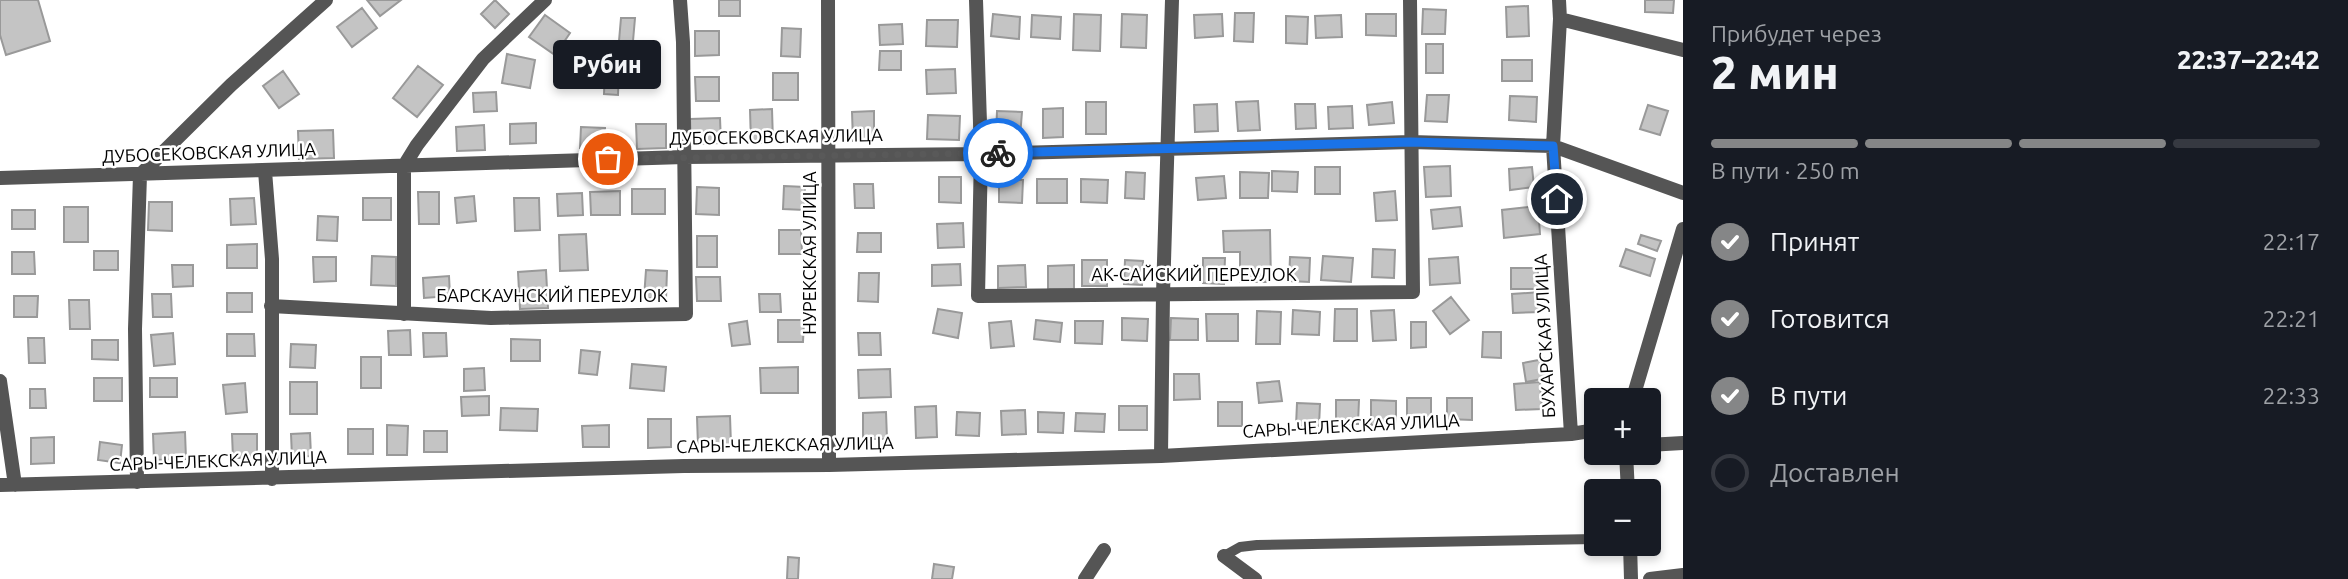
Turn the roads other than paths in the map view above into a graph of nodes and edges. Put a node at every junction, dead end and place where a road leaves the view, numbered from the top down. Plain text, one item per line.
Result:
1 (326, 0) edge
2 (545, 0) edge
3 (680, 0) edge
4 (828, 0) edge
5 (976, 0) edge
6 (1172, 0) edge
7 (1410, 0) edge
8 (1559, 0) edge
9 (1560, 19) junction
10 (1683, 50) edge
11 (1411, 142) junction
12 (1553, 146) junction
13 (1168, 148) junction
14 (981, 154) junction
15 (829, 156) junction
16 (684, 157) junction
17 (404, 166) junction
18 (265, 171) junction
19 (140, 175) junction
20 (0, 178) edge
21 (1683, 192) edge
22 (1683, 229) edge
23 (1163, 294) junction
24 (271, 306) junction
25 (404, 314) junction
26 (0, 381) edge
27 (1636, 388) edge
28 (1584, 432) edge
29 (1570, 434) junction
30 (1683, 443) edge
31 (1661, 444) edge
32 (1161, 456) junction
33 (829, 465) junction
34 (272, 479) junction
35 (137, 482) junction
36 (0, 485) edge
37 (15, 485) junction
38 (1584, 539) edge
39 (1104, 551) dead end
40 (1224, 556) joint
41 (1631, 556) edge
42 (1683, 575) edge
43 (1085, 579) edge
44 (1255, 579) edge
45 (1632, 579) edge
46 (1650, 579) edge

1 - 19 street
2 - 17 street
3 - 16 street, БАРСКАУНСКИЙ ПЕРЕУЛОК
4 - 15 street, НУРЕКСКАЯ УЛИЦА
5 - 14 street, АК-САЙСКИЙ ПЕРЕУЛОК
6 - 13 street
7 - 11 street, АК-САЙСКИЙ ПЕРЕУЛОК
8 - 9 street, БУХАРСКАЯ УЛИЦА
9 - 10 street
9 - 12 street, БУХАРСКАЯ УЛИЦА
11 - 12 street, ДУБОСЕКОВСКАЯ УЛИЦА
11 - 13 street, ДУБОСЕКОВСКАЯ УЛИЦА
11 - 23 street, АК-САЙСКИЙ ПЕРЕУЛОК
12 - 21 street, ДУБОСЕКОВСКАЯ УЛИЦА
12 - 29 street, БУХАРСКАЯ УЛИЦА
13 - 14 street, ДУБОСЕКОВСКАЯ УЛИЦА
13 - 23 street
14 - 15 street, ДУБОСЕКОВСКАЯ УЛИЦА
14 - 23 street, АК-САЙСКИЙ ПЕРЕУЛОК
15 - 16 street, ДУБОСЕКОВСКАЯ УЛИЦА
15 - 33 street, НУРЕКСКАЯ УЛИЦА
16 - 17 street, ДУБОСЕКОВСКАЯ УЛИЦА
16 - 25 street, БАРСКАУНСКИЙ ПЕРЕУЛОК
17 - 18 street, ДУБОСЕКОВСКАЯ УЛИЦА
17 - 25 street
18 - 19 street, ДУБОСЕКОВСКАЯ УЛИЦА
18 - 24 street
19 - 20 street, ДУБОСЕКОВСКАЯ УЛИЦА
19 - 35 street
22 - 27 street
23 - 32 street
24 - 25 street, БАРСКАУНСКИЙ ПЕРЕУЛОК
24 - 34 street
26 - 37 street
28 - 29 street, БУХАРСКАЯ УЛИЦА
29 - 32 street, САРЫ-ЧЕЛЕКСКАЯ УЛИЦА
30 - 31 street
32 - 33 street, САРЫ-ЧЕЛЕКСКАЯ УЛИЦА
33 - 34 street, САРЫ-ЧЕЛЕКСКАЯ УЛИЦА
34 - 35 street, САРЫ-ЧЕЛЕКСКАЯ УЛИЦА
35 - 37 street, САРЫ-ЧЕЛЕКСКАЯ УЛИЦА
36 - 37 street, САРЫ-ЧЕЛЕКСКАЯ УЛИЦА
38 - 40 lane
39 - 43 street
40 - 44 street
41 - 45 street
42 - 46 street

